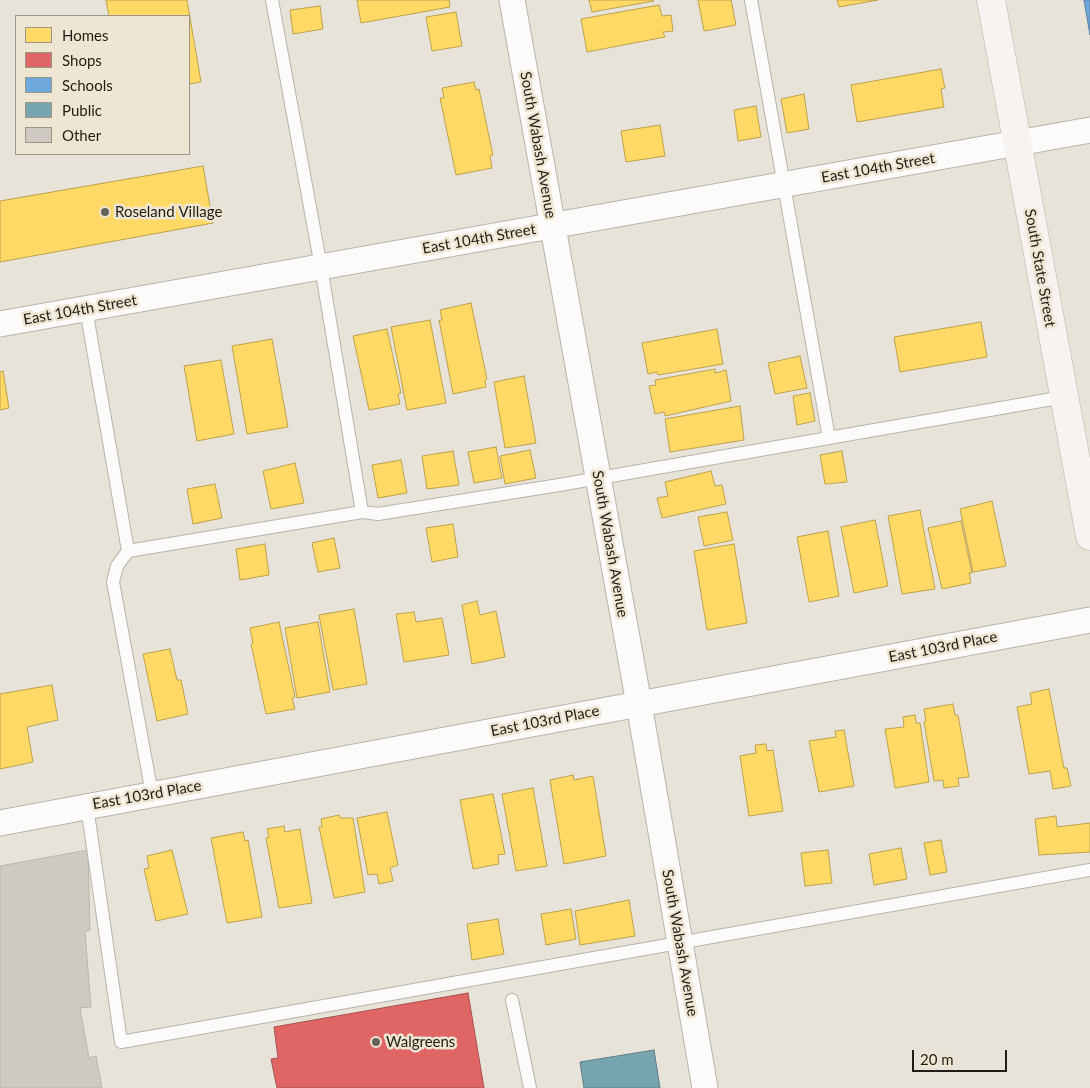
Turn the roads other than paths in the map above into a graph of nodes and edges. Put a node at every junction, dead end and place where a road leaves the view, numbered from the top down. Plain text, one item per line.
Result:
1 (272, 0) edge
2 (512, 0) edge
3 (751, 0) edge
4 (991, 0) edge
5 (1090, 130) edge
6 (1017, 143) junction
7 (785, 184) junction
8 (553, 226) junction
9 (321, 267) junction
10 (86, 309) junction
11 (0, 324) edge
12 (1064, 397) junction
13 (829, 438) junction
14 (598, 478) junction
15 (362, 512) junction
16 (1090, 536) edge
17 (128, 551) junction
18 (1090, 620) edge
19 (639, 704) junction
20 (152, 794) junction
21 (87, 806) junction
22 (0, 823) edge
23 (1090, 870) edge
24 (680, 942) junction
25 (512, 1000) dead end
26 (530, 1088) edge
27 (705, 1088) edge

1 - 9 lane
2 - 8 street, South Wabash Avenue
3 - 7 lane
4 - 6 street, South State Street
5 - 6 street, East 104th Street
6 - 7 street, East 104th Street
6 - 12 street, South State Street
7 - 8 street, East 104th Street
7 - 13 lane
8 - 9 street, East 104th Street
8 - 14 street, South Wabash Avenue
9 - 10 street, East 104th Street
9 - 15 lane
10 - 11 street, East 104th Street
10 - 17 lane
12 - 13 lane
12 - 16 street, South State Street
13 - 14 lane
14 - 15 lane
14 - 19 street, South Wabash Avenue
15 - 17 lane
17 - 20 lane
18 - 19 street, East 103rd Place
19 - 20 street, East 103rd Place
19 - 24 street, South Wabash Avenue
20 - 21 street, East 103rd Place
21 - 22 street, East 103rd Place
21 - 24 lane
23 - 24 lane
24 - 27 street, South Wabash Avenue
25 - 26 lane

